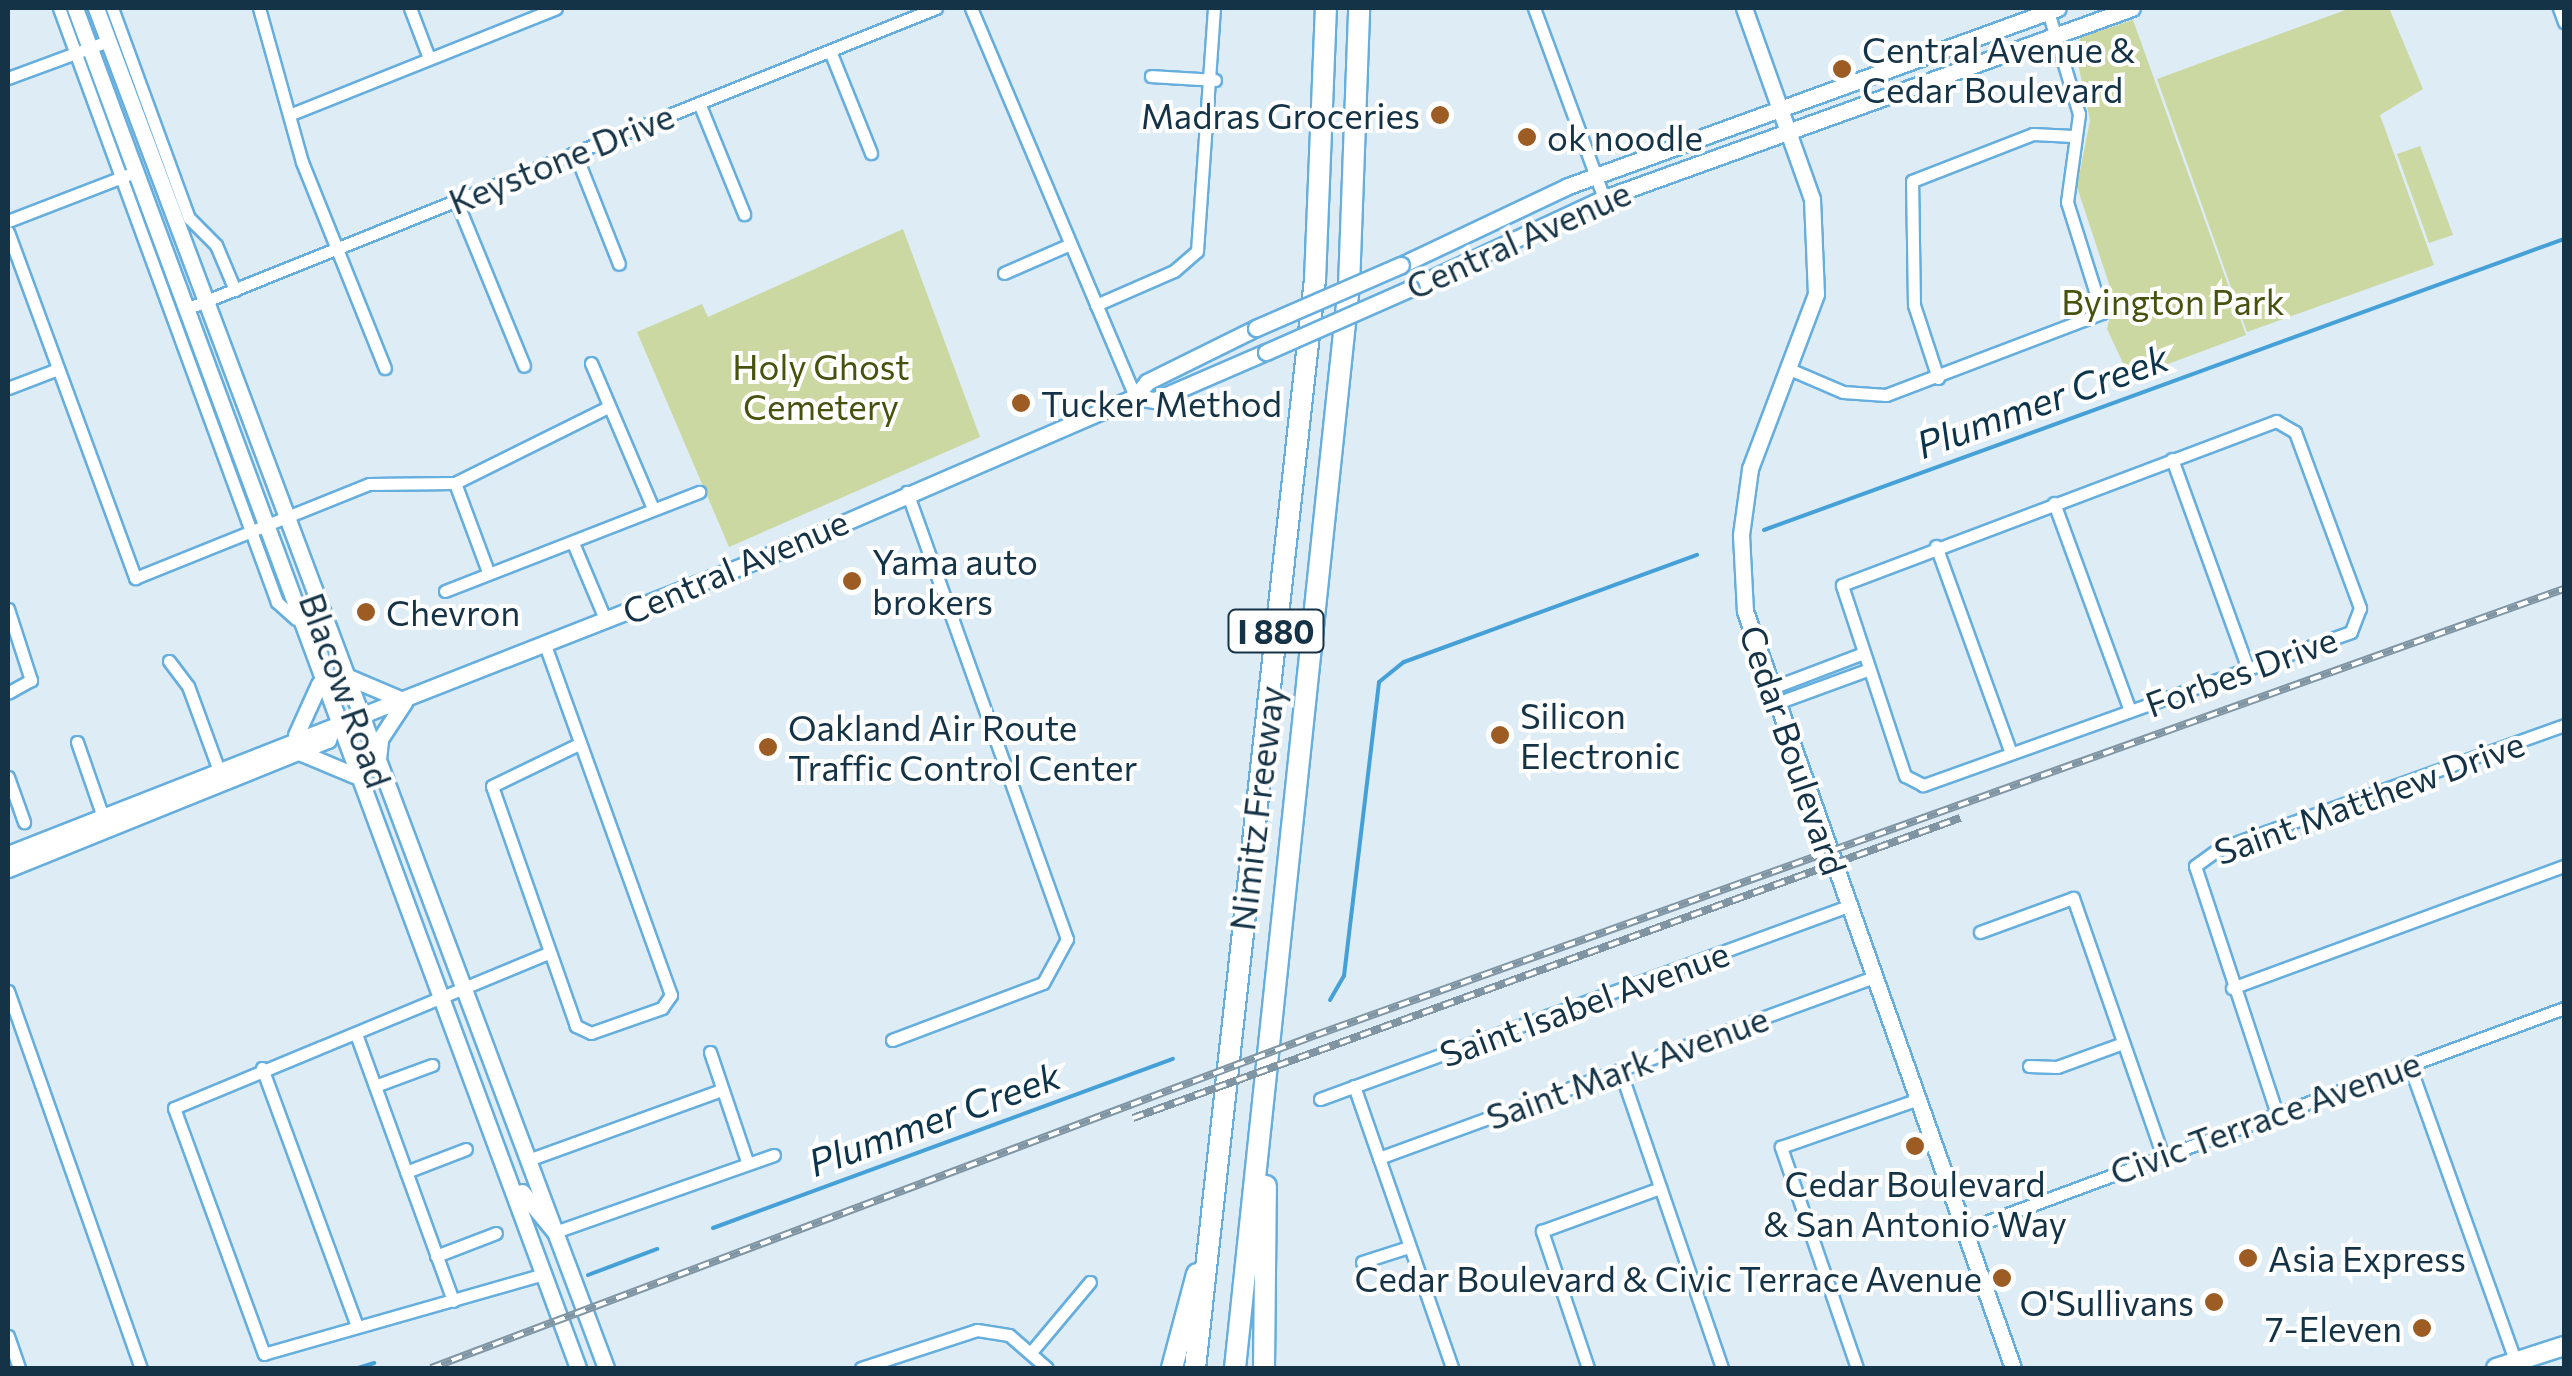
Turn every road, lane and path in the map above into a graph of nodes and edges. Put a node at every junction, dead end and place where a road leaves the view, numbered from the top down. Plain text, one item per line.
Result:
1 (60, 8) edge
2 (75, 8) edge
3 (96, 8) edge
4 (112, 8) edge
5 (258, 8) edge
6 (410, 8) edge
7 (556, 8) edge
8 (936, 8) edge
9 (971, 8) edge
10 (1214, 8) edge
11 (1326, 8) edge
12 (1360, 8) edge
13 (1534, 8) edge
14 (1744, 8) edge
15 (2132, 8) edge
16 (2559, 8) edge
17 (2051, 9) edge
18 (2564, 22) edge
19 (2057, 35) junction
20 (108, 41) junction
21 (83, 50) junction
22 (830, 51) junction
23 (429, 58) junction
24 (1151, 76) dead end
25 (8, 78) edge
26 (1214, 80) junction
27 (698, 103) junction
28 (1783, 112) junction
29 (294, 114) junction
30 (1790, 134) junction
31 (2074, 136) junction
32 (871, 153) dead end
33 (575, 154) junction
34 (130, 174) junction
35 (1596, 176) junction
36 (1604, 198) junction
37 (456, 200) junction
38 (744, 214) dead end
39 (8, 221) edge
40 (8, 232) edge
41 (1068, 246) junction
42 (339, 249) junction
43 (619, 264) dead end
44 (1004, 272) dead end
45 (235, 290) junction
46 (204, 303) junction
47 (1096, 305) junction
48 (186, 309) junction
49 (591, 363) dead end
50 (524, 366) dead end
51 (386, 368) dead end
52 (58, 369) junction
53 (1794, 371) junction
54 (1938, 378) junction
55 (8, 388) edge
56 (1136, 397) junction
57 (606, 408) junction
58 (2172, 459) junction
59 (456, 483) junction
60 (699, 492) dead end
61 (907, 492) junction
62 (2054, 502) junction
63 (652, 506) junction
64 (285, 523) junction
65 (259, 534) junction
66 (574, 543) junction
67 (1936, 546) junction
68 (487, 569) junction
69 (445, 590) dead end
70 (8, 609) edge
71 (606, 621) junction
72 (545, 645) junction
73 (1861, 654) junction
74 (168, 661) dead end
75 (2248, 669) junction
76 (1867, 670) junction
77 (338, 672) junction
78 (319, 680) junction
79 (8, 693) edge
80 (1771, 697) junction
81 (405, 701) junction
82 (2130, 711) junction
83 (356, 721) junction
84 (2564, 724) edge
85 (334, 729) junction
86 (77, 742) dead end
87 (579, 744) junction
88 (296, 745) junction
89 (2011, 753) junction
90 (218, 768) junction
91 (355, 776) junction
92 (377, 776) junction
93 (8, 777) edge
94 (102, 814) junction
95 (24, 822) dead end
96 (8, 854) edge
97 (2564, 866) edge
98 (8, 870) edge
99 (1848, 906) junction
100 (1980, 932) dead end
101 (549, 953) junction
102 (1874, 977) junction
103 (2232, 988) junction
104 (460, 993) junction
105 (8, 995) edge
106 (441, 1002) junction
107 (2564, 1008) edge
108 (356, 1034) junction
109 (1269, 1039) junction
110 (892, 1040) dead end
111 (2123, 1043) junction
112 (710, 1052) dead end
113 (2409, 1064) junction
114 (432, 1066) dead end
115 (2029, 1066) dead end
116 (262, 1068) junction
117 (1620, 1070) junction
118 (375, 1086) junction
119 (1354, 1086) junction
120 (721, 1090) junction
121 (1320, 1099) dead end
122 (1918, 1099) junction
123 (2276, 1110) junction
124 (466, 1149) dead end
125 (2162, 1153) junction
126 (774, 1154) dead end
127 (1380, 1158) junction
128 (528, 1160) junction
129 (746, 1161) junction
130 (406, 1172) junction
131 (506, 1174) junction
132 (1660, 1188) junction
133 (1967, 1229) junction
134 (554, 1232) junction
135 (496, 1233) dead end
136 (1409, 1246) junction
137 (1205, 1254) junction
138 (436, 1256) junction
139 (1362, 1262) dead end
140 (544, 1274) junction
141 (1090, 1282) dead end
142 (452, 1302) junction
143 (356, 1324) junction
144 (8, 1336) edge
145 (2564, 1346) edge
146 (1032, 1351) junction
147 (2517, 1365) edge
148 (1448, 1367) edge
149 (19, 1368) edge
150 (143, 1368) edge
151 (578, 1368) edge
152 (606, 1368) edge
153 (861, 1368) edge
154 (1047, 1368) edge
155 (1172, 1368) edge
156 (1194, 1368) edge
157 (1235, 1368) edge
158 (1264, 1368) edge
159 (1588, 1368) edge
160 (1722, 1368) edge
161 (1857, 1368) edge
162 (2013, 1368) edge
163 (2496, 1368) edge

1 - 21 street, Blacow Road
2 - 21 main road, Blacow Road
3 - 20 main road, Blacow Road
4 - 45 street
5 - 29 street
6 - 23 street
7 - 23 street
8 - 22 street, Keystone Drive
9 - 41 street
10 - 26 street
11 - 137 highway, Nimitz Freeway / I 880
12 - 109 highway, Nimitz Freeway / I 880
13 - 35 street
14 - 28 main road, Cedar Boulevard
15 - 19 main road, Central Avenue
16 - 18 street
17 - 19 street
17 - 28 main road, Central Avenue
19 - 30 main road, Central Avenue
19 - 31 street
20 - 21 street
20 - 46 main road, Blacow Road
21 - 25 street
21 - 34 main road, Blacow Road
22 - 27 street, Keystone Drive
22 - 32 street
23 - 29 street
24 - 26 street
26 - 47 street
27 - 33 street, Keystone Drive
27 - 38 street
28 - 30 main road, Cedar Boulevard
28 - 35 main road, Central Avenue
29 - 42 street
30 - 36 main road, Central Avenue
30 - 53 main road, Cedar Boulevard
31 - 54 street
31 - 54 street
33 - 37 street, Keystone Drive
33 - 43 street
34 - 39 street
34 - 48 main road, Blacow Road
34 - 65 street, Blacow Road
35 - 36 street
35 - 56 main road, Central Avenue, bridge
36 - 56 main road, Central Avenue, bridge
37 - 42 street, Keystone Drive
37 - 50 street
40 - 52 street
41 - 44 street
41 - 47 street
42 - 45 street, Keystone Drive
42 - 51 street
45 - 46 street, Keystone Drive
46 - 48 street, Keystone Drive
46 - 64 main road, Blacow Road
47 - 56 street
48 - 65 main road, Blacow Road
49 - 57 street
52 - 55 street
52 - 65 street
53 - 54 street
53 - 80 main road, Cedar Boulevard
56 - 61 main road, Central Avenue
57 - 59 street
57 - 63 street
58 - 62 street, Forbes Drive
58 - 75 street
58 - 75 street, Forbes Drive
59 - 64 street
59 - 68 street
60 - 63 street
61 - 71 main road, Central Avenue
61 - 110 street
62 - 67 street, Forbes Drive
62 - 82 street
63 - 66 street
64 - 65 street
64 - 77 main road, Blacow Road
65 - 78 main road, Blacow Road
66 - 68 street
66 - 71 street
67 - 73 street, Forbes Drive
67 - 89 street
68 - 69 street
70 - 79 street
71 - 72 main road, Central Avenue
72 - 81 main road, Central Avenue
72 - 87 street
73 - 76 street, Forbes Drive
73 - 80 street
74 - 90 street
75 - 82 street, Forbes Drive
76 - 80 street
76 - 89 street, Forbes Drive
77 - 81 main road
77 - 83 main road, Blacow Road
78 - 85 main road, Blacow Road
78 - 88 main road
80 - 99 main road, Cedar Boulevard
81 - 83 main road, Central Avenue
81 - 92 main road
82 - 89 street, Forbes Drive
83 - 85 main road, Central Avenue
83 - 92 main road, Blacow Road
84 - 103 street, Saint Matthew Drive
85 - 88 main road, Central Avenue
85 - 91 main road, Blacow Road
86 - 94 street
87 - 101 street
87 - 101 street
88 - 90 main road, Central Avenue
88 - 91 main road
88 - 98 main road, Central Avenue
90 - 94 main road, Central Avenue
91 - 106 main road, Blacow Road
92 - 104 main road, Blacow Road
93 - 95 street
94 - 96 main road, Central Avenue
97 - 103 street
99 - 102 main road, Cedar Boulevard
99 - 119 street, Saint Isabel Avenue
100 - 111 street
101 - 104 street
102 - 117 street, Saint Mark Avenue
102 - 122 main road, Cedar Boulevard
103 - 123 street, Saint Matthew Drive
104 - 106 street
104 - 128 main road, Blacow Road
105 - 150 street
106 - 108 street
106 - 131 main road, Blacow Road
107 - 113 street, Civic Terrace Avenue
108 - 116 street
108 - 118 street
109 - 157 highway, Nimitz Freeway / I 880
109 - 158 highway
111 - 115 street
111 - 125 street
112 - 120 street
113 - 123 street, Civic Terrace Avenue
113 - 147 street
114 - 118 street
116 - 143 street
116 - 143 street
117 - 127 street, Saint Mark Avenue
117 - 132 street
118 - 130 street
119 - 121 street, Saint Isabel Avenue
119 - 127 street
120 - 128 street
120 - 129 street
122 - 133 main road, Cedar Boulevard
122 - 161 street
123 - 125 street, Civic Terrace Avenue
124 - 130 street
125 - 133 street, Civic Terrace Avenue
126 - 129 street
127 - 136 street
128 - 134 main road, Blacow Road
129 - 134 street
130 - 138 street
131 - 134 main road
131 - 140 main road, Blacow Road
132 - 159 street
132 - 160 street
133 - 162 main road, Cedar Boulevard
134 - 152 main road, Blacow Road
135 - 138 street
136 - 139 street
136 - 148 street
137 - 155 highway
137 - 156 highway, Nimitz Freeway / I 880
138 - 142 street
140 - 142 street
140 - 151 main road, Blacow Road
141 - 146 street
142 - 143 street
144 - 149 street
145 - 147 main road
146 - 153 street
146 - 154 street
147 - 163 main road

